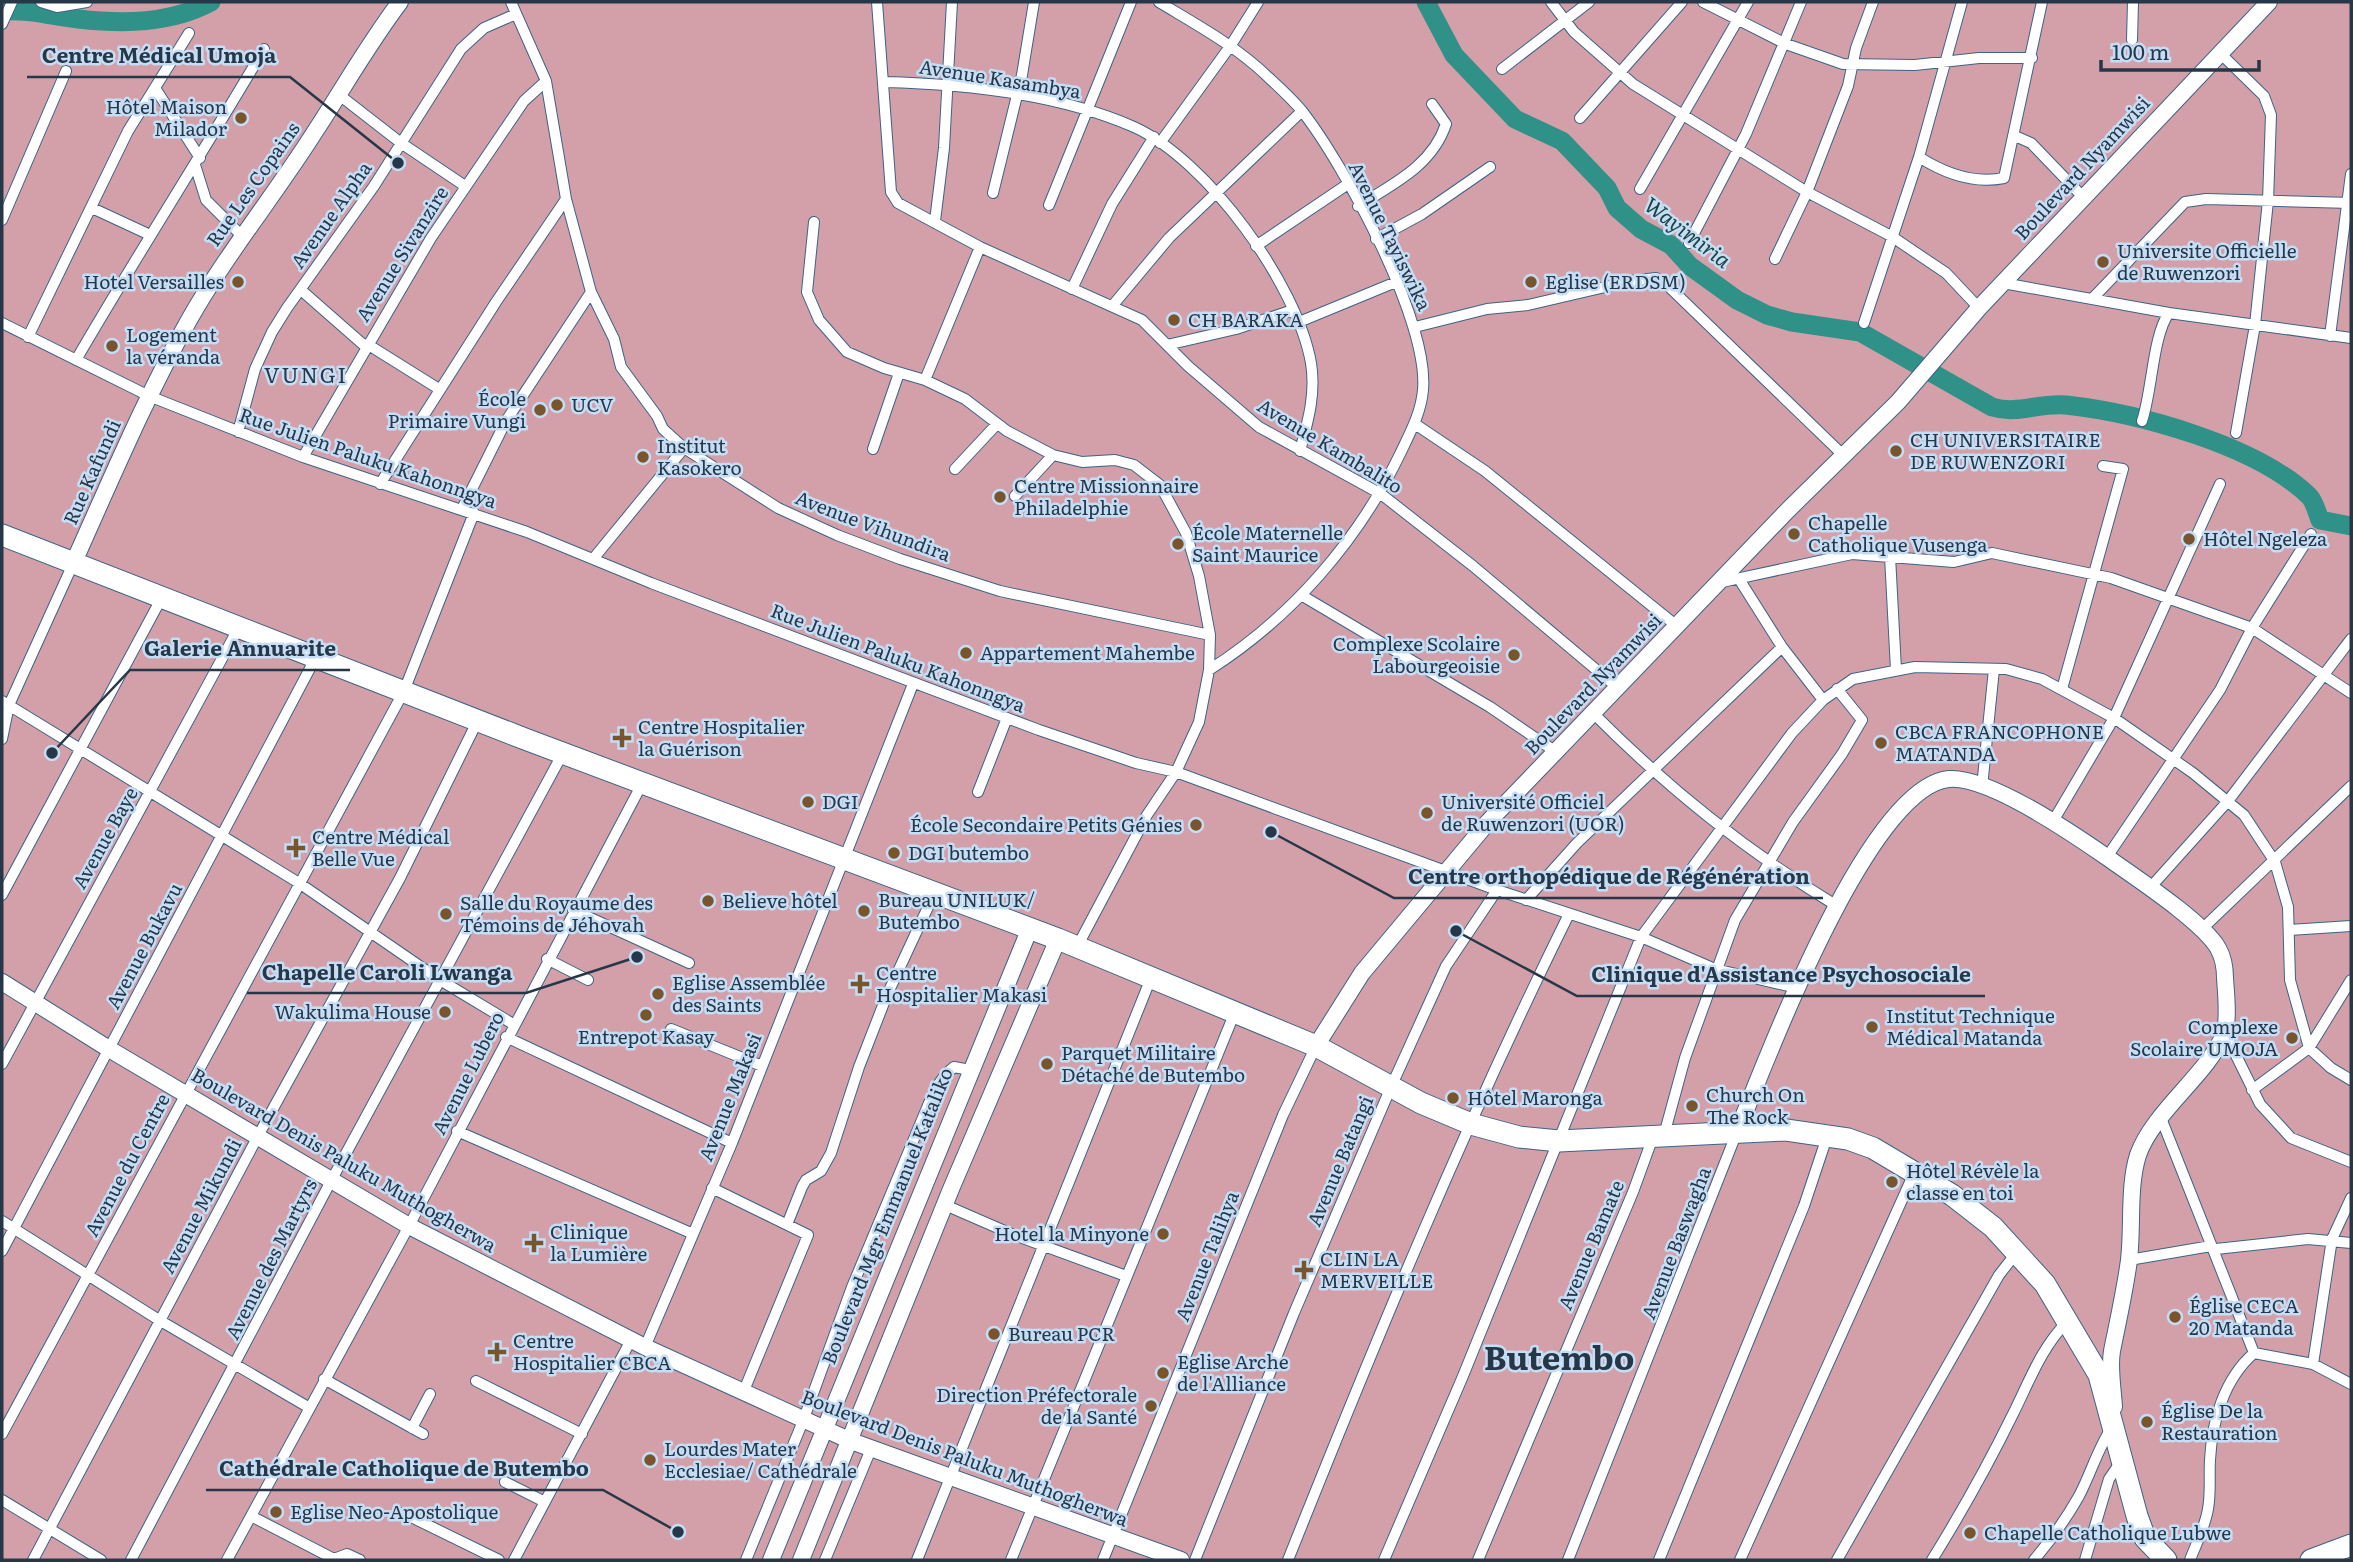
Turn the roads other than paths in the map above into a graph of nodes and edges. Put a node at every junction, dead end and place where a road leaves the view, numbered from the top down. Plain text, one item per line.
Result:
1 (12, 2) edge
2 (41, 2) edge
3 (87, 2) edge
4 (400, 2) edge
5 (512, 2) edge
6 (877, 2) edge
7 (952, 2) edge
8 (1034, 2) edge
9 (1131, 2) edge
10 (1160, 2) edge
11 (1258, 2) edge
12 (1551, 2) edge
13 (1588, 2) edge
14 (1682, 2) edge
15 (1703, 2) edge
16 (1748, 2) edge
17 (1801, 2) edge
18 (1873, 2) edge
19 (1962, 2) edge
20 (2042, 2) edge
21 (2133, 2) edge
22 (2269, 2) edge
23 (516, 14) junction
24 (1738, 20) junction
25 (1564, 21) junction
26 (3, 22) edge
27 (189, 33) dead end
28 (2132, 40) dead end
29 (1786, 44) junction
30 (1231, 45) junction
31 (264, 49) dead end
32 (2220, 52) junction
33 (2032, 58) junction
34 (1944, 61) junction
35 (1854, 63) junction
36 (1502, 69) dead end
37 (66, 71) dead end
38 (1618, 72) junction
39 (546, 81) junction
40 (884, 82) junction
41 (947, 86) junction
42 (155, 89) junction
43 (338, 94) junction
44 (1018, 95) junction
45 (1432, 104) dead end
46 (1087, 110) junction
47 (1301, 111) junction
48 (1681, 116) junction
49 (1580, 118) dead end
50 (2015, 136) junction
51 (1157, 140) junction
52 (401, 143) junction
53 (1739, 149) junction
54 (1919, 157) junction
55 (197, 162) junction
56 (1490, 167) dead end
57 (2351, 174) edge
58 (1348, 184) junction
59 (465, 186) junction
60 (1640, 189) dead end
61 (1217, 192) junction
62 (1807, 192) junction
63 (993, 193) dead end
64 (2083, 197) junction
65 (566, 199) junction
66 (2268, 201) junction
67 (2350, 203) edge
68 (1049, 205) dead end
69 (1358, 206) junction
70 (93, 208) junction
71 (2, 220) edge
72 (935, 221) junction
73 (814, 222) dead end
74 (148, 234) junction
75 (241, 235) junction
76 (1891, 236) junction
77 (1376, 240) junction
78 (1689, 243) dead end
79 (1256, 246) junction
80 (980, 247) junction
81 (1774, 259) dead end
82 (1396, 282) junction
83 (2003, 283) junction
84 (300, 289) junction
85 (1072, 289) junction
86 (591, 292) junction
87 (2092, 299) junction
88 (1113, 305) junction
89 (1979, 308) junction
90 (1293, 310) junction
91 (2169, 313) junction
92 (1299, 322) junction
93 (2, 323) edge
94 (1864, 323) dead end
95 (2255, 325) junction
96 (1415, 327) junction
97 (2330, 336) junction
98 (28, 337) junction
99 (2351, 338) edge
100 (1167, 345) junction
101 (366, 346) junction
102 (76, 360) junction
103 (899, 373) junction
104 (925, 380) junction
105 (439, 389) junction
106 (149, 396) junction
107 (2142, 421) dead end
108 (997, 424) junction
109 (1415, 424) junction
110 (238, 432) junction
111 (2236, 433) dead end
112 (684, 447) junction
113 (873, 449) dead end
114 (1300, 451) junction
115 (1053, 455) junction
116 (1843, 455) junction
117 (303, 457) junction
118 (2103, 466) dead end
119 (955, 469) dead end
120 (380, 484) junction
121 (2220, 484) dead end
122 (1381, 494) junction
123 (1016, 496) dead end
124 (462, 509) junction
125 (474, 513) junction
126 (2311, 534) dead end
127 (2, 535) edge
128 (1890, 556) junction
129 (593, 559) junction
130 (73, 564) junction
131 (2093, 574) junction
132 (1740, 579) junction
133 (1722, 582) junction
134 (1301, 595) junction
135 (2168, 597) junction
136 (161, 599) junction
137 (1678, 628) junction
138 (2252, 628) junction
139 (238, 629) junction
140 (1210, 635) junction
141 (2351, 639) edge
142 (1782, 647) junction
143 (316, 657) junction
144 (1994, 669) junction
145 (1209, 670) junction
146 (1896, 670) junction
147 (2323, 672) junction
148 (914, 684) junction
149 (1618, 688) junction
150 (1837, 689) junction
151 (2062, 689) junction
152 (404, 691) junction
153 (2351, 693) edge
154 (1823, 700) junction
155 (5, 703) edge
156 (1594, 714) junction
157 (1007, 718) junction
158 (2114, 718) junction
159 (478, 720) junction
160 (2, 738) edge
161 (80, 751) junction
162 (1556, 752) junction
163 (563, 753) junction
164 (2174, 757) junction
165 (1175, 772) junction
166 (1653, 774) junction
167 (643, 782) junction
168 (2351, 786) edge
169 (1982, 787) junction
170 (150, 792) junction
171 (978, 792) dead end
172 (2228, 801) junction
173 (2052, 823) junction
174 (1721, 829) junction
175 (223, 837) junction
176 (2107, 857) junction
177 (845, 858) junction
178 (1768, 862) junction
179 (2275, 862) junction
180 (1445, 870) junction
181 (299, 883) junction
182 (2149, 889) junction
183 (1497, 890) junction
184 (935, 892) junction
185 (2, 895) edge
186 (1526, 900) junction
187 (1837, 906) junction
188 (573, 910) junction
189 (1569, 914) junction
190 (2351, 926) edge
191 (1030, 928) junction
192 (2200, 930) junction
193 (2289, 930) junction
194 (369, 932) junction
195 (1641, 937) junction
196 (1068, 943) junction
197 (547, 959) junction
198 (689, 963) dead end
199 (1715, 969) junction
200 (1151, 978) junction
201 (440, 979) junction
202 (588, 980) dead end
203 (2351, 980) edge
204 (2, 982) edge
205 (1797, 988) junction
206 (35, 1002) junction
207 (1235, 1012) junction
208 (513, 1024) junction
209 (671, 1029) dead end
210 (2225, 1033) junction
211 (506, 1037) junction
212 (1316, 1046) junction
213 (2309, 1048) junction
214 (109, 1049) junction
215 (2, 1064) edge
216 (762, 1066) junction
217 (970, 1070) junction
218 (2351, 1080) edge
219 (1391, 1087) junction
220 (2252, 1090) junction
221 (185, 1094) junction
222 (2161, 1118) junction
223 (1472, 1125) junction
224 (457, 1131) junction
225 (1737, 1132) junction
226 (258, 1136) junction
227 (1658, 1136) junction
228 (1827, 1137) junction
229 (1559, 1141) junction
230 (732, 1143) junction
231 (2351, 1162) edge
232 (1915, 1171) junction
233 (331, 1181) junction
234 (712, 1188) junction
235 (2351, 1198) edge
236 (944, 1205) junction
237 (2, 1221) edge
238 (788, 1222) junction
239 (409, 1226) junction
240 (14, 1228) junction
241 (691, 1233) junction
242 (2332, 1239) junction
243 (2351, 1243) edge
244 (1046, 1245) junction
245 (2213, 1247) junction
246 (2, 1251) edge
247 (2017, 1252) junction
248 (2129, 1260) junction
249 (89, 1275) junction
250 (1126, 1276) junction
251 (159, 1320) junction
252 (2068, 1321) junction
253 (638, 1344) junction
254 (2254, 1353) junction
255 (2313, 1364) junction
256 (236, 1365) junction
257 (324, 1379) junction
258 (476, 1381) dead end
259 (2351, 1384) edge
260 (743, 1393) junction
261 (430, 1394) dead end
262 (308, 1407) junction
263 (803, 1421) junction
264 (2114, 1423) junction
265 (412, 1428) junction
266 (822, 1429) junction
267 (2, 1434) edge
268 (423, 1434) dead end
269 (582, 1434) junction
270 (850, 1441) junction
271 (871, 1449) junction
272 (2123, 1458) junction
273 (951, 1477) junction
274 (505, 1482) dead end
275 (772, 1496) junction
276 (2, 1500) edge
277 (545, 1502) junction
278 (796, 1502) junction
279 (1033, 1508) junction
280 (404, 1513) dead end
281 (251, 1516) junction
282 (49, 1529) junction
283 (1112, 1536) junction
284 (2351, 1545) edge
285 (33, 1560) edge
286 (101, 1560) edge
287 (131, 1560) edge
288 (227, 1560) edge
289 (360, 1560) edge
290 (499, 1560) edge
291 (514, 1560) edge
292 (746, 1560) edge
293 (771, 1560) edge
294 (801, 1560) edge
295 (825, 1560) edge
296 (917, 1560) edge
297 (1010, 1560) edge
298 (1103, 1560) edge
299 (1181, 1560) edge
300 (1195, 1560) edge
301 (1288, 1560) edge
302 (1384, 1560) edge
303 (1478, 1560) edge
304 (1568, 1560) edge
305 (1659, 1560) edge
306 (1740, 1560) edge
307 (1836, 1560) edge
308 (1932, 1560) edge
309 (2034, 1560) edge
310 (2085, 1560) edge
311 (2166, 1560) edge
312 (2190, 1560) edge
313 (2311, 1560) edge

1 - 26 street
2 - 3 street
4 - 43 street, Rue Les Copains
5 - 23 street, Avenue Vihundira
6 - 40 street
7 - 41 street
8 - 44 street
9 - 46 street
10 - 30 street, Avenue Tayiswika
11 - 30 street
12 - 25 street
13 - 25 street
14 - 38 street
15 - 24 street
16 - 24 street
17 - 29 street
18 - 35 street
19 - 34 street
20 - 33 street
21 - 28 street
22 - 32 street, Boulevard Nyamwisi
23 - 39 street, Avenue Vihundira
23 - 52 street, Avenue Alpha
24 - 29 street
24 - 48 street
25 - 36 street
25 - 38 street
27 - 42 street
29 - 35 street
29 - 53 street
30 - 47 street, Avenue Tayiswika
30 - 51 street
31 - 55 street
32 - 64 street, Boulevard Nyamwisi
32 - 66 street
33 - 34 street
33 - 50 street
34 - 35 street
34 - 54 street
35 - 62 street
37 - 71 street
38 - 48 street
38 - 49 street
39 - 59 street, Avenue Sivanzire
39 - 65 street, Avenue Vihundira
40 - 41 street, Avenue Kasambya
40 - 72 street, Avenue Kambalito
41 - 44 street, Avenue Kasambya
41 - 72 street
42 - 55 street
42 - 70 street
43 - 52 street
43 - 75 street, Rue Les Copains
44 - 46 street, Avenue Kasambya
44 - 63 street
45 - 69 street
46 - 51 street, Avenue Kasambya
46 - 68 street
47 - 58 street, Avenue Tayiswika
47 - 61 street
48 - 53 street
48 - 60 street
50 - 54 street
50 - 64 street
51 - 61 street, Avenue Kasambya
51 - 85 street
52 - 59 street
52 - 84 street, Avenue Alpha
53 - 62 street
53 - 78 street
54 - 76 street
55 - 74 street
55 - 75 street
56 - 77 street
57 - 67 street
58 - 69 street, Avenue Tayiswika
58 - 79 street
59 - 101 street, Avenue Sivanzire
61 - 79 street, Avenue Kasambya
61 - 88 street
62 - 76 street
62 - 81 street
64 - 83 street, Boulevard Nyamwisi
65 - 86 street, Avenue Vihundira
65 - 105 street
66 - 67 street
66 - 87 street
66 - 95 street
67 - 97 street
69 - 77 street, Avenue Tayiswika
70 - 74 street
70 - 98 street
72 - 80 street, Avenue Kambalito
73 - 103 street
74 - 102 street
75 - 106 street, Rue Les Copains
76 - 89 street
76 - 94 street
77 - 82 street, Avenue Tayiswika
79 - 90 street, Avenue Kasambya
80 - 85 street, Avenue Kambalito
80 - 104 street
82 - 92 street
82 - 96 street, Avenue Tayiswika
83 - 87 street
83 - 89 street, Boulevard Nyamwisi
84 - 101 street
84 - 110 street, Avenue Alpha
85 - 88 street, Avenue Kambalito
86 - 112 street, Avenue Vihundira
86 - 124 street
87 - 91 street
88 - 100 street, Avenue Kambalito
89 - 116 street, Boulevard Nyamwisi
90 - 92 street, Avenue Kasambya
90 - 100 street
91 - 95 street
91 - 107 street
92 - 114 street, Avenue Kasambya
93 - 98 street, Rue Julien Paluku Kahonngya
95 - 97 street
95 - 111 street
96 - 109 street, Avenue Tayiswika
96 - 116 street
97 - 99 street
98 - 102 street, Rue Julien Paluku Kahonngya
100 - 114 street, Avenue Kambalito
101 - 105 street
101 - 117 street, Avenue Sivanzire
102 - 106 street, Rue Julien Paluku Kahonngya
103 - 104 street
103 - 113 street
104 - 108 street
105 - 120 street
106 - 110 street, Rue Julien Paluku Kahonngya
106 - 130 street, Rue Kafundi
108 - 115 street
108 - 119 street
109 - 122 street, Avenue Tayiswika
109 - 137 street
110 - 117 street, Rue Julien Paluku Kahonngya
112 - 129 street
112 - 140 street, Avenue Vihundira
114 - 122 street, Avenue Kambalito
115 - 123 street
115 - 140 street
116 - 133 street, Boulevard Nyamwisi
117 - 120 street, Rue Julien Paluku Kahonngya
118 - 131 street
120 - 124 street, Rue Julien Paluku Kahonngya
121 - 135 street
122 - 134 street, Avenue Tayiswika
122 - 149 street, Avenue Kambalito
124 - 125 street, Rue Julien Paluku Kahonngya
125 - 129 street, Rue Julien Paluku Kahonngya
125 - 152 street, Avenue du Centre
126 - 138 street
127 - 130 highway
128 - 131 street
128 - 132 street
128 - 146 street
129 - 148 street, Rue Julien Paluku Kahonngya
130 - 136 highway
130 - 155 street
131 - 135 street
131 - 151 street
132 - 133 street
132 - 142 street
133 - 137 street, Boulevard Nyamwisi
134 - 145 street, Avenue Tayiswika
134 - 162 street
135 - 138 street
135 - 158 street
136 - 139 highway
136 - 161 street
137 - 149 street, Boulevard Nyamwisi
138 - 147 street
138 - 164 street
139 - 143 highway
139 - 170 street, Avenue Baye
140 - 145 street
141 - 147 street
142 - 154 street
142 - 166 street
143 - 152 highway
143 - 175 street, Avenue Bukavu
144 - 146 street
144 - 151 street
144 - 169 street
145 - 165 street
146 - 150 street
147 - 153 street
147 - 172 street
148 - 157 street, Rue Julien Paluku Kahonngya
148 - 177 street, Avenue Makasi
149 - 156 street, Boulevard Nyamwisi
150 - 154 street
150 - 178 street, Avenue Bamate
151 - 158 street
152 - 159 highway
152 - 181 street, Avenue du Centre
154 - 174 street
155 - 160 street
155 - 161 street
156 - 162 street, Boulevard Nyamwisi
156 - 166 street
157 - 165 street, Rue Julien Paluku Kahonngya
157 - 171 street
158 - 164 street
158 - 173 street
159 - 163 highway
159 - 194 street, Avenue Mikundi
161 - 170 street
161 - 185 street
162 - 180 street, Boulevard Nyamwisi
163 - 167 highway
163 - 201 street, Avenue des Martyrs
164 - 172 street
164 - 176 street
165 - 180 street, Rue Julien Paluku Kahonngya
165 - 196 street
166 - 174 street
166 - 186 street
167 - 177 highway
167 - 188 street, Avenue Lubero
168 - 179 street
169 - 173 street
169 - 187 street
170 - 175 street
170 - 206 street, Avenue Baye
172 - 179 street
172 - 182 street
173 - 176 street
174 - 178 street
174 - 195 street
175 - 181 street
175 - 214 street, Avenue Bukavu
176 - 182 street
177 - 184 highway
177 - 216 street, Avenue Makasi
178 - 187 street
178 - 199 street, Avenue Bamate
179 - 192 street
179 - 193 street
180 - 183 street, Rue Julien Paluku Kahonngya
180 - 212 street, Boulevard Nyamwisi
181 - 194 street
181 - 221 street, Avenue du Centre
182 - 192 street
183 - 186 street, Rue Julien Paluku Kahonngya
183 - 219 street, Avenue Batangi
184 - 191 highway
184 - 238 street
186 - 189 street, Rue Julien Paluku Kahonngya
187 - 205 street
188 - 197 street, Avenue Lubero
188 - 198 street
189 - 195 street, Rue Julien Paluku Kahonngya
189 - 223 street
190 - 193 street
191 - 196 highway
191 - 217 street, Boulevard Mgr Emmanuel Kataliko
192 - 210 street
193 - 213 street
194 - 201 street
194 - 226 street, Avenue Mikundi
195 - 199 street, Rue Julien Paluku Kahonngya
195 - 229 street
196 - 200 highway
196 - 236 street
197 - 202 street
197 - 208 street, Avenue Lubero
199 - 205 street, Rue Julien Paluku Kahonngya
199 - 227 street, Avenue Bamate
200 - 207 highway
200 - 244 street
201 - 208 street
201 - 233 street, Avenue des Martyrs
203 - 213 street
204 - 206 street, Boulevard Denis Paluku Muthogherwa
205 - 225 street
206 - 214 street, Boulevard Denis Paluku Muthogherwa
206 - 215 street, Avenue Baye
207 - 212 highway
207 - 250 street
208 - 211 street, Avenue Lubero
209 - 216 street
210 - 220 street
210 - 222 street
211 - 224 street, Avenue Lubero
211 - 230 street
212 - 219 highway
212 - 283 street, Avenue Talihya
213 - 218 street
213 - 220 street
214 - 221 street, Boulevard Denis Paluku Muthogherwa
214 - 240 street, Avenue Bukavu
216 - 230 street, Avenue Makasi
217 - 263 street
217 - 266 street, Boulevard Mgr Emmanuel Kataliko
219 - 223 highway
219 - 300 street, Avenue Batangi
220 - 231 street
221 - 226 street, Boulevard Denis Paluku Muthogherwa
221 - 249 street, Avenue du Centre
222 - 245 street
222 - 248 street
223 - 229 highway
223 - 301 street
224 - 239 street, Avenue Lubero
224 - 241 street
225 - 227 highway
225 - 228 highway
225 - 304 street, Avenue Baswagha
226 - 233 street, Boulevard Denis Paluku Muthogherwa
226 - 251 street, Avenue Mikundi
227 - 229 highway
227 - 303 street, Avenue Bamate
228 - 232 highway
228 - 305 street
229 - 302 street
230 - 234 street, Avenue Makasi
232 - 247 highway
232 - 306 street
233 - 239 street, Boulevard Denis Paluku Muthogherwa
233 - 256 street, Avenue des Martyrs
234 - 238 street
234 - 241 street, Avenue Makasi
235 - 242 street
236 - 244 street
236 - 270 street
237 - 240 street
238 - 260 street
239 - 253 street, Boulevard Denis Paluku Muthogherwa
239 - 257 street, Avenue Lubero
240 - 246 street, Avenue Bukavu
240 - 249 street
241 - 253 street, Avenue Makasi
242 - 243 street
242 - 245 street
242 - 255 street
244 - 250 street
244 - 273 street
245 - 248 street
245 - 254 street
247 - 252 highway
247 - 307 street
248 - 264 street
249 - 251 street
249 - 267 street, Avenue du Centre
250 - 279 street
251 - 256 street
251 - 282 street, Avenue Mikundi
252 - 264 highway
252 - 308 street
253 - 260 street, Boulevard Denis Paluku Muthogherwa
253 - 269 street, Avenue Makasi
254 - 255 street
254 - 312 street
255 - 259 street
256 - 262 street
256 - 287 street, Avenue des Martyrs
257 - 262 street, Avenue Lubero
257 - 265 street
258 - 269 street
260 - 263 street, Boulevard Denis Paluku Muthogherwa
261 - 265 street
262 - 281 street, Avenue Lubero
263 - 266 street, Boulevard Denis Paluku Muthogherwa
263 - 275 street
264 - 272 highway
264 - 309 street
265 - 268 street
266 - 270 street, Boulevard Denis Paluku Muthogherwa
266 - 278 street, Boulevard Mgr Emmanuel Kataliko
269 - 277 street, Avenue Makasi
270 - 271 street, Boulevard Denis Paluku Muthogherwa
270 - 294 street
271 - 273 street, Boulevard Denis Paluku Muthogherwa
271 - 295 street
272 - 310 street
272 - 311 highway
273 - 279 street, Boulevard Denis Paluku Muthogherwa
273 - 296 street
274 - 277 street
275 - 278 street
275 - 292 street
276 - 282 street
277 - 291 street, Avenue Makasi
278 - 293 street, Boulevard Mgr Emmanuel Kataliko
279 - 283 street, Boulevard Denis Paluku Muthogherwa
279 - 297 street
280 - 290 street
281 - 288 street, Avenue Lubero
281 - 289 street
282 - 285 street, Avenue Mikundi
282 - 286 street
283 - 298 street, Avenue Talihya
283 - 299 street, Boulevard Denis Paluku Muthogherwa
284 - 313 highway

